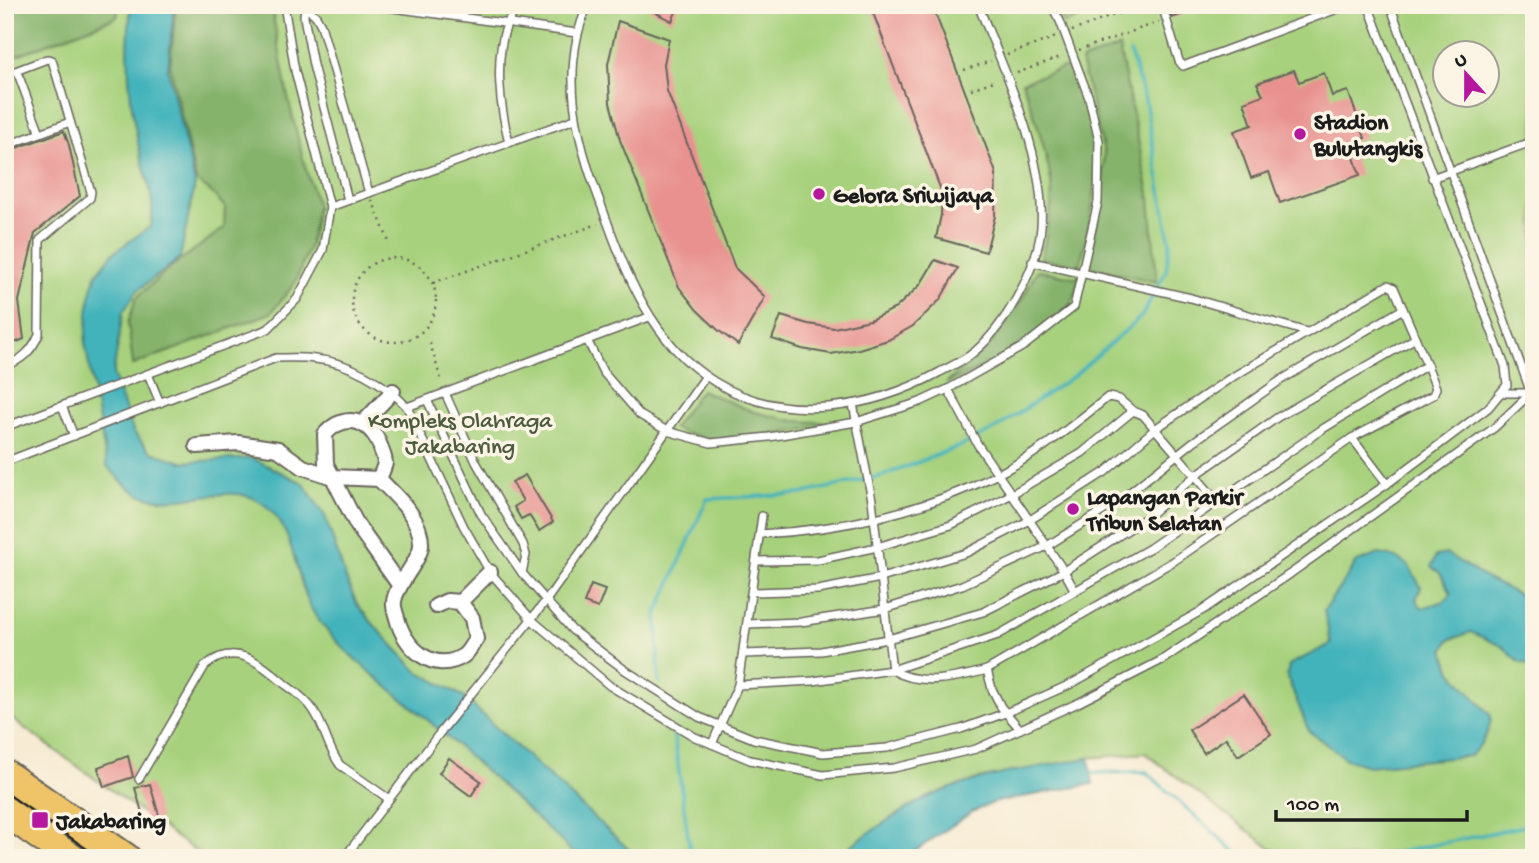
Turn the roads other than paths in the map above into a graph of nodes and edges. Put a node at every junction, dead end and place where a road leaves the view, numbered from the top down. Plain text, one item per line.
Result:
1 (284, 5) edge
2 (371, 5) edge
3 (519, 5) edge
4 (588, 5) edge
5 (978, 5) edge
6 (1051, 5) edge
7 (1161, 5) edge
8 (1348, 5) edge
9 (1368, 5) edge
10 (1390, 5) edge
11 (304, 6) edge
12 (508, 24) junction
13 (577, 33) junction
14 (17, 71) junction
15 (5, 75) edge
16 (575, 118) junction
17 (70, 122) junction
18 (5, 131) edge
19 (40, 133) junction
20 (1534, 141) edge
21 (509, 142) junction
22 (8, 145) edge
23 (1452, 172) junction
24 (1432, 178) junction
25 (369, 193) junction
26 (348, 200) junction
27 (330, 207) junction
28 (1032, 262) junction
29 (1083, 272) junction
30 (1403, 309) junction
31 (649, 317) junction
32 (1307, 332) junction
33 (1414, 339) junction
34 (587, 340) junction
35 (1427, 365) junction
36 (5, 366) edge
37 (148, 374) junction
38 (1526, 375) junction
39 (706, 376) junction
40 (1508, 379) junction
41 (914, 387) junction
42 (948, 389) junction
43 (393, 391) junction
44 (445, 393) junction
45 (1503, 393) junction
46 (1532, 397) edge
47 (427, 400) junction
48 (160, 402) junction
49 (920, 402) junction
50 (853, 404) junction
51 (65, 405) junction
52 (407, 407) junction
53 (1133, 411) junction
54 (856, 422) junction
55 (362, 424) junction
56 (5, 428) edge
57 (1155, 429) junction
58 (667, 431) junction
59 (77, 435) junction
60 (1352, 438) junction
61 (197, 446) dead end
62 (1178, 454) junction
63 (5, 462) edge
64 (998, 474) junction
65 (1196, 475) junction
66 (333, 477) junction
67 (379, 478) junction
68 (1387, 484) junction
69 (1012, 494) junction
70 (1217, 501) junction
71 (762, 516) dead end
72 (874, 518) junction
73 (1030, 520) junction
74 (760, 534) junction
75 (1047, 546) junction
76 (877, 547) junction
77 (757, 561) junction
78 (1064, 571) junction
79 (491, 572) junction
80 (522, 573) junction
81 (881, 578) junction
82 (400, 586) junction
83 (1075, 591) junction
84 (752, 592) junction
85 (460, 602) junction
86 (545, 602) junction
87 (436, 606) dead end
88 (884, 609) junction
89 (531, 620) junction
90 (747, 624) junction
91 (888, 639) junction
92 (743, 654) junction
93 (892, 670) junction
94 (988, 670) junction
95 (738, 685) junction
96 (1008, 712) junction
97 (722, 726) junction
98 (1020, 729) junction
99 (712, 744) junction
100 (5, 774) edge
101 (139, 779) dead end
102 (390, 799) junction
103 (5, 811) edge
104 (71, 858) edge
105 (126, 858) edge
106 (344, 858) edge

1 - 27 lane
2 - 12 lane
3 - 12 lane
4 - 13 lane
5 - 28 lane
6 - 29 lane
7 - 8 lane
9 - 24 lane
10 - 23 lane
11 - 25 lane
11 - 26 lane
12 - 13 lane
12 - 21 lane
13 - 16 lane
14 - 15 lane
14 - 17 lane
14 - 19 lane
16 - 21 lane
16 - 31 lane
17 - 19 lane
17 - 36 lane
18 - 22 lane
19 - 22 lane
20 - 23 lane
21 - 25 lane
23 - 24 lane
23 - 38 lane
24 - 40 lane
25 - 26 lane
26 - 27 lane
27 - 37 lane
28 - 29 lane
28 - 41 lane
29 - 32 lane
29 - 42 lane
30 - 32 lane
30 - 33 lane
30 - 62 lane
31 - 34 lane
31 - 39 lane
32 - 57 lane
33 - 35 lane
33 - 65 lane
34 - 44 lane
34 - 58 lane
35 - 60 lane
35 - 70 lane
37 - 48 lane
37 - 51 lane
38 - 40 lane
38 - 46 lane
39 - 50 lane
39 - 58 lane
40 - 45 lane
41 - 49 lane
41 - 50 lane
42 - 49 lane
42 - 64 lane
43 - 48 lane
43 - 52 lane
43 - 55 street
44 - 47 lane
44 - 80 lane
45 - 46 lane
45 - 68 lane
46 - 98 lane
47 - 52 lane
47 - 80 lane
48 - 59 lane
49 - 54 lane
50 - 54 lane
51 - 56 lane
51 - 59 lane
52 - 79 lane
53 - 57 lane
53 - 64 lane
53 - 69 lane
54 - 58 lane
54 - 72 lane
55 - 66 street
55 - 67 street
57 - 62 lane
57 - 73 lane
58 - 86 lane
59 - 63 lane
60 - 68 lane
60 - 94 lane
61 - 66 street
62 - 65 lane
62 - 75 lane
64 - 69 lane
64 - 72 lane
65 - 70 lane
65 - 78 lane
66 - 67 street
66 - 82 street
67 - 82 street
68 - 96 lane
69 - 73 lane
69 - 76 lane
70 - 83 lane
71 - 74 lane
72 - 74 lane
72 - 76 lane
73 - 75 lane
73 - 81 lane
74 - 77 lane
75 - 78 lane
75 - 88 lane
76 - 77 lane
76 - 81 lane
77 - 84 lane
78 - 83 lane
78 - 91 lane
79 - 85 street
79 - 89 lane
80 - 86 lane
81 - 84 lane
81 - 88 lane
82 - 85 street
83 - 93 lane
84 - 90 lane
85 - 87 street
86 - 89 lane
86 - 97 lane
88 - 90 lane
88 - 91 lane
89 - 99 lane
89 - 102 lane
90 - 92 lane
91 - 92 lane
91 - 93 lane
92 - 95 lane
93 - 94 lane
93 - 95 lane
94 - 96 lane
95 - 97 lane
96 - 97 lane
96 - 98 lane
97 - 99 lane
98 - 99 lane
100 - 105 highway
101 - 102 lane
102 - 106 lane
103 - 104 highway

